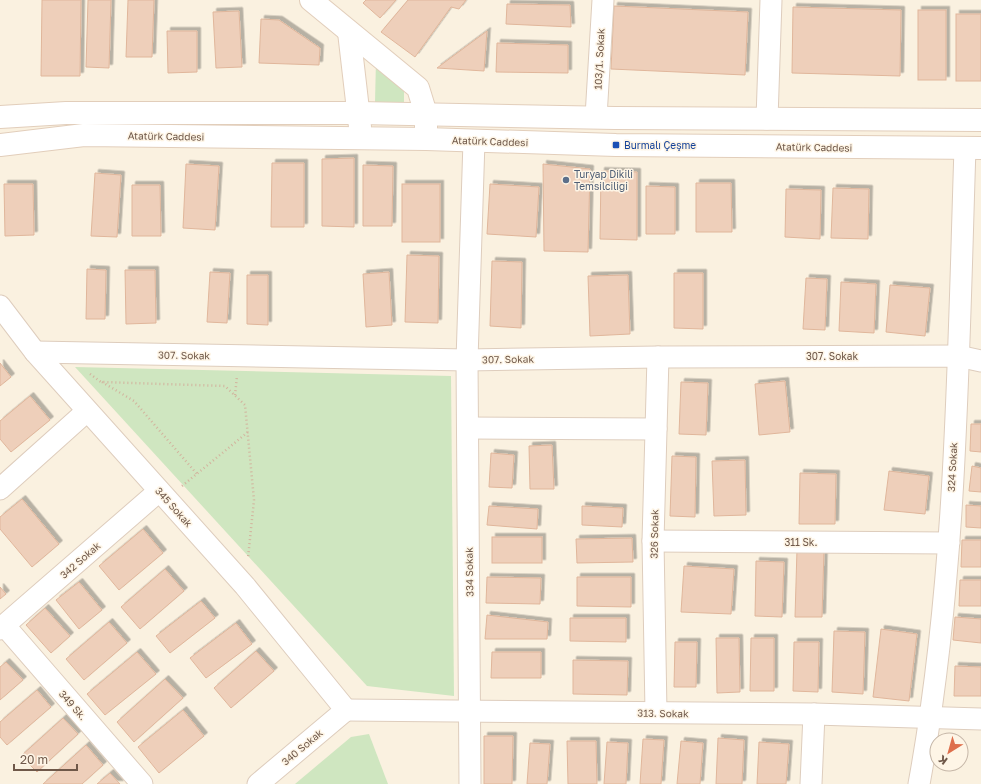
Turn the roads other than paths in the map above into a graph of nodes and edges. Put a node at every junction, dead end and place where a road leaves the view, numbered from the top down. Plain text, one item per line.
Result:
1 (311, 0) edge
2 (603, 0) edge
3 (771, 0) edge
4 (348, 32) junction
5 (359, 113) junction
6 (426, 114) junction
7 (0, 117) edge
8 (596, 117) junction
9 (767, 119) junction
10 (981, 120) edge
11 (361, 138) junction
12 (426, 139) junction
13 (474, 142) junction
14 (0, 145) edge
15 (973, 148) edge
16 (0, 306) edge
17 (35, 352) junction
18 (658, 356) junction
19 (958, 356) junction
20 (467, 360) junction
21 (981, 361) edge
22 (87, 411) junction
23 (468, 428) junction
24 (656, 429) junction
25 (0, 490) edge
26 (163, 495) junction
27 (653, 541) junction
28 (949, 542) junction
29 (2, 627) edge
30 (346, 710) junction
31 (470, 711) junction
32 (656, 712) junction
33 (814, 714) junction
34 (931, 718) junction
35 (981, 719) edge
36 (142, 784) edge
37 (258, 784) edge
38 (470, 784) edge
39 (811, 784) edge
40 (919, 784) edge

1 - 4 main road
2 - 8 street, 103/1. Sokak
3 - 9 street
4 - 5 main road
4 - 6 main road
5 - 6 main road
5 - 7 main road
5 - 11 main road
6 - 8 main road
6 - 12 main road
8 - 9 main road
9 - 10 main road
11 - 12 main road, Atatürk Caddesi
11 - 14 main road, Atatürk Caddesi
12 - 13 main road, Atatürk Caddesi
13 - 15 main road, Atatürk Caddesi
13 - 20 street, 334 Sokak
15 - 19 street, 324 Sokak
16 - 17 street, 345 Sokak
17 - 20 street, 307. Sokak
17 - 22 street, 345 Sokak
18 - 19 street, 307. Sokak
18 - 20 street, 307. Sokak
18 - 24 street, 326 Sokak
19 - 21 street, 307. Sokak
19 - 28 street, 324 Sokak
20 - 23 street, 334 Sokak
22 - 25 street
22 - 26 street, 345 Sokak
23 - 24 street
23 - 31 street, 334 Sokak
24 - 27 street, 326 Sokak
26 - 29 street, 342 Sokak
26 - 30 street, 345 Sokak
27 - 28 street, 311 Sk.
27 - 32 street, 326 Sokak
28 - 34 street, 324 Sokak
29 - 36 street, 349 Sk.
30 - 31 street, 313. Sokak
30 - 37 street, 340 Sokak
31 - 32 street, 313. Sokak
31 - 38 street, 334 Sokak
32 - 33 street, 313. Sokak
33 - 34 street, 313. Sokak
33 - 39 street
34 - 35 street, 313. Sokak
34 - 40 street, 324 Sokak

